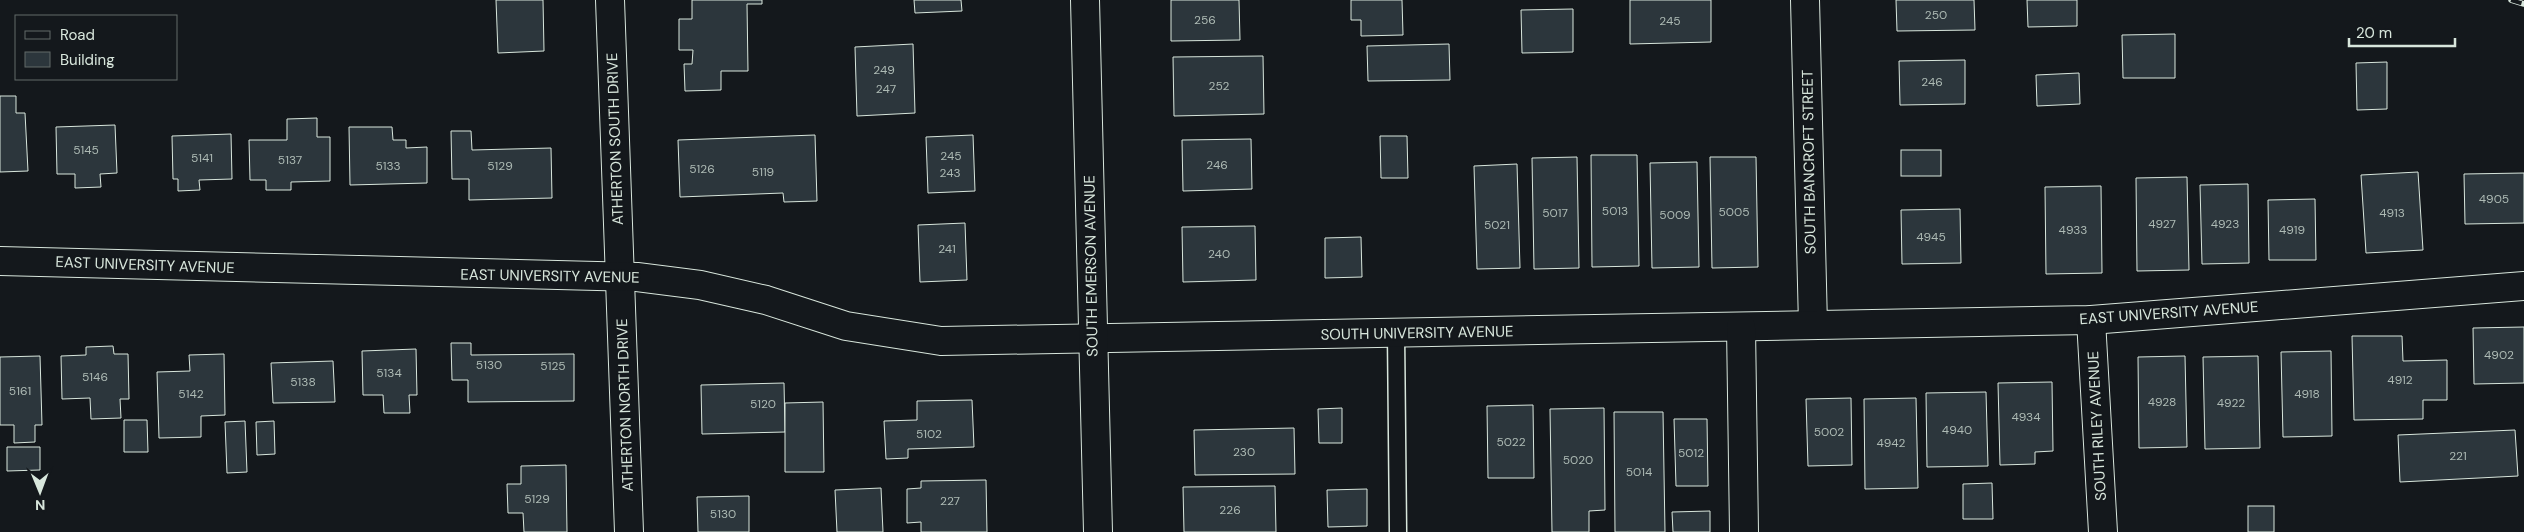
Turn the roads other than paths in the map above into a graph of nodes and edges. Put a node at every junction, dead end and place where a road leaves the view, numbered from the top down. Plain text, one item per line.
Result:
1 (610, 0) edge
2 (1085, 0) edge
3 (1805, 0) edge
4 (0, 261) edge
5 (620, 277) junction
6 (2524, 286) edge
7 (2091, 320) junction
8 (1813, 325) junction
9 (1741, 327) junction
10 (1396, 333) junction
11 (1093, 338) junction
12 (629, 532) edge
13 (1098, 532) edge
14 (1398, 532) edge
15 (1744, 532) edge
16 (2103, 532) edge

1 - 5 street, ATHERTON SOUTH DRIVE
2 - 11 street, SOUTH EMERSON AVENUE
3 - 8 street, SOUTH BANCROFT STREET
4 - 5 street, EAST UNIVERSITY AVENUE
5 - 11 street, EAST UNIVERSITY AVENUE
5 - 12 street, ATHERTON NORTH DRIVE
6 - 7 street, EAST UNIVERSITY AVENUE
7 - 8 street, EAST UNIVERSITY AVENUE
7 - 16 street, SOUTH RILEY AVENUE
8 - 9 street, EAST UNIVERSITY AVENUE
9 - 10 street, SOUTH UNIVERSITY AVENUE
9 - 15 street
10 - 11 street, SOUTH UNIVERSITY AVENUE
10 - 14 lane
11 - 13 street, SOUTH EMERSON AVENUE

